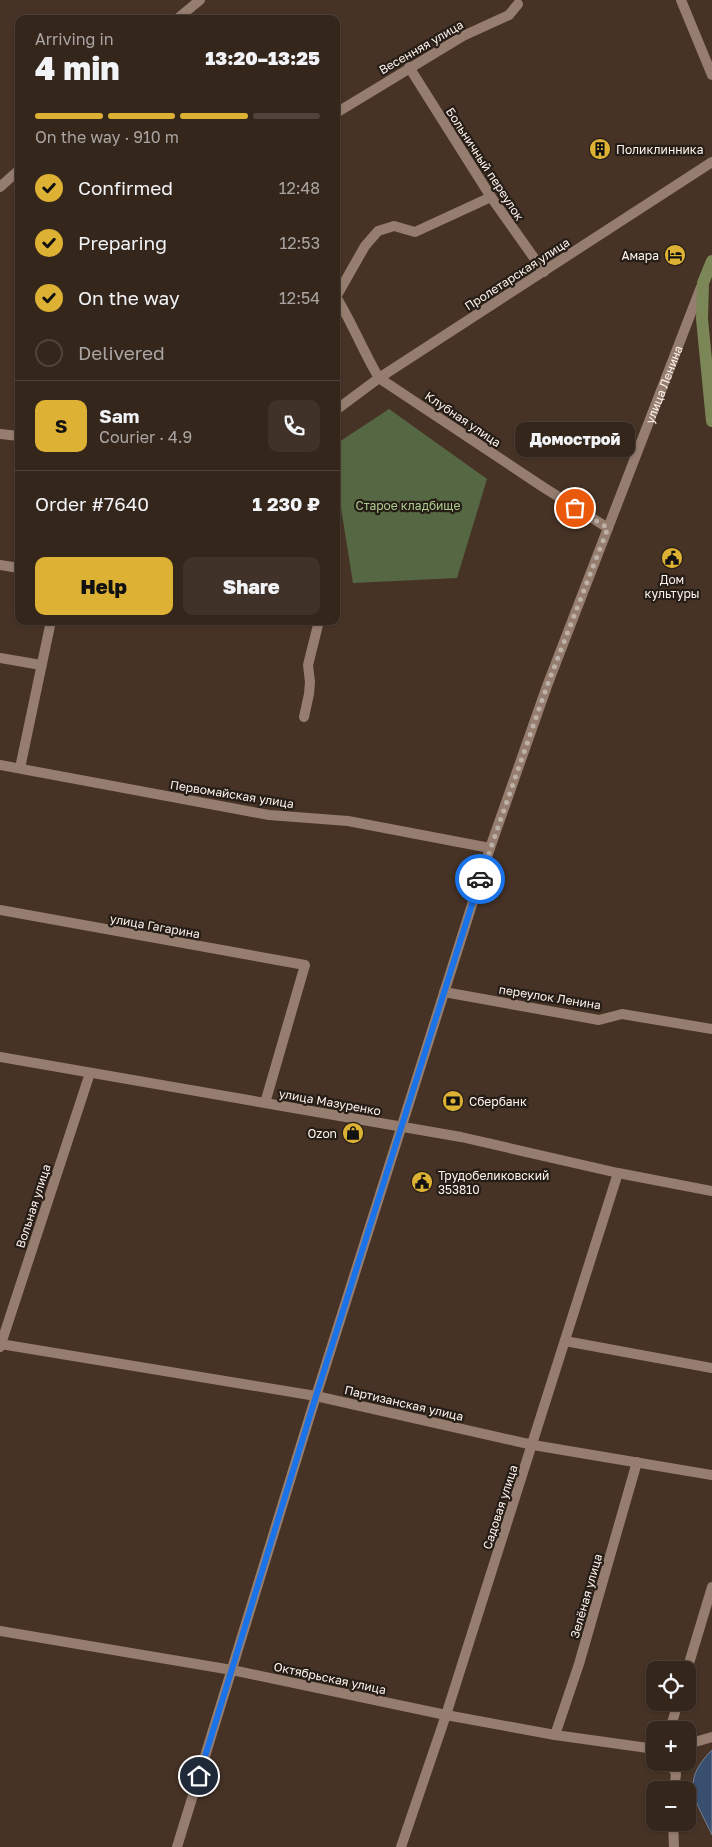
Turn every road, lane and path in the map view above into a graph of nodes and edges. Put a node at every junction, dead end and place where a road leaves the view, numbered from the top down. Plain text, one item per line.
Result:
1 (200, 0) edge
2 (681, 0) edge
3 (518, 4) dead end
4 (182, 15) edge
5 (409, 68) junction
6 (712, 75) edge
7 (340, 111) edge
8 (712, 162) edge
9 (15, 174) edge
10 (0, 187) edge
11 (490, 197) junction
12 (712, 261) edge
13 (544, 272) junction
14 (340, 292) edge
15 (340, 304) edge
16 (697, 316) junction
17 (379, 378) junction
18 (340, 407) edge
19 (712, 421) edge
20 (0, 434) edge
21 (15, 436) edge
22 (608, 528) junction
23 (0, 565) edge
24 (15, 567) edge
25 (50, 625) edge
26 (318, 625) edge
27 (0, 658) edge
28 (41, 665) junction
29 (304, 717) dead end
30 (0, 765) edge
31 (20, 768) junction
32 (490, 848) junction
33 (0, 910) edge
34 (444, 992) junction
35 (712, 1029) edge
36 (0, 1058) edge
37 (90, 1073) junction
38 (265, 1102) junction
39 (402, 1127) junction
40 (618, 1173) junction
41 (712, 1191) edge
42 (565, 1341) junction
43 (0, 1345) edge
44 (712, 1368) edge
45 (316, 1396) junction
46 (533, 1445) junction
47 (638, 1462) junction
48 (712, 1475) edge
49 (712, 1587) edge
50 (0, 1631) edge
51 (690, 1661) edge
52 (232, 1670) junction
53 (446, 1715) junction
54 (556, 1735) junction
55 (712, 1737) edge
56 (696, 1742) edge
57 (646, 1748) edge
58 (673, 1831) edge
59 (177, 1847) edge
60 (401, 1847) edge
61 (674, 1847) edge

1 - 4 street
2 - 6 street
3 - 5 street, Весенняя улица
5 - 7 street, Весенняя улица
5 - 11 street, Больничный переулок
8 - 13 street, Пролетарская улица
9 - 10 street
11 - 13 street, Больничный переулок
11 - 14 street
12 - 16 main road
13 - 17 street, Пролетарская улица
15 - 17 street
16 - 19 main road
16 - 22 street, улица Ленина
17 - 18 street, Пролетарская улица
17 - 22 street, Клубная улица
20 - 21 street
22 - 32 street, улица Ленина
23 - 24 street
25 - 28 street
26 - 29 street
27 - 28 street
28 - 31 street
30 - 31 street, Первомайская улица
31 - 32 street, Первомайская улица
32 - 34 street, улица Ленина
33 - 38 street, улица Гагарина
34 - 35 street, переулок Ленина
34 - 39 street, улица Ленина
36 - 37 street, улица Мазуренко
37 - 38 street, улица Мазуренко
37 - 43 street, Вольная улица
38 - 39 street, улица Мазуренко
39 - 40 street, улица Мазуренко
39 - 45 street, улица Ленина
40 - 41 street, улица Мазуренко
40 - 42 street, Садовая улица
42 - 44 street
42 - 46 street, Садовая улица
43 - 45 street, Партизанская улица
45 - 46 street, Партизанская улица
45 - 52 street, улица Ленина
46 - 47 street, Партизанская улица
46 - 53 street, Садовая улица
47 - 48 street, Партизанская улица
47 - 54 street, Зелёная улица
49 - 51 street
50 - 52 street, Октябрьская улица
52 - 53 street, Октябрьская улица
52 - 59 street, улица Ленина
53 - 54 street, Октябрьская улица
53 - 60 street, Садовая улица
54 - 57 street, Октябрьская улица
55 - 56 street
58 - 61 street

